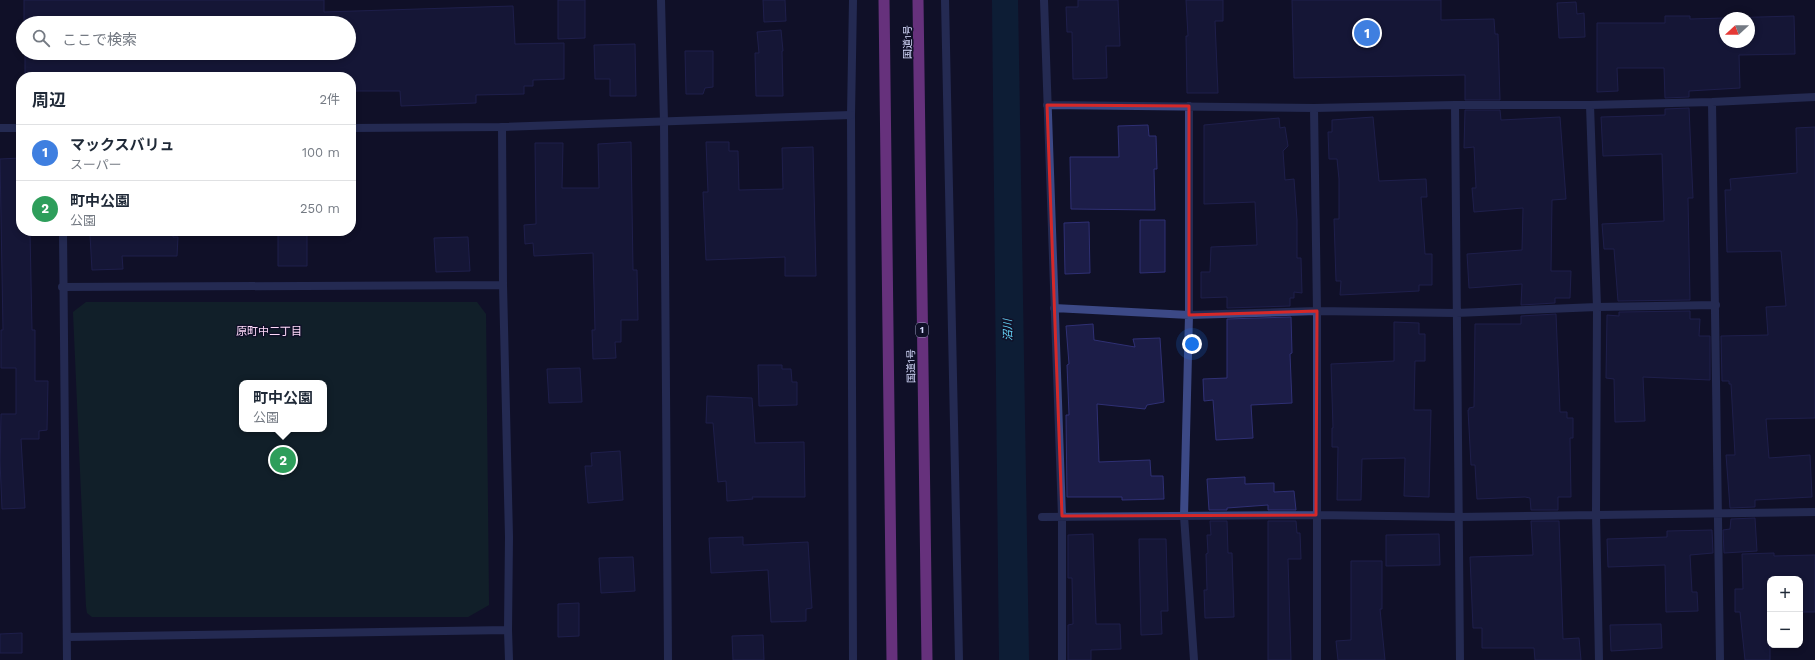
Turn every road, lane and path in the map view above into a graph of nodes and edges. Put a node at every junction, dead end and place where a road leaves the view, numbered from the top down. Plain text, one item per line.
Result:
1 (661, 0) edge
2 (853, 0) edge
3 (884, 0) edge
4 (918, 0) edge
5 (945, 0) edge
6 (1044, 0) edge
7 (1815, 97) edge
8 (1712, 102) junction
9 (1047, 105) junction
10 (1455, 105) junction
11 (1590, 105) junction
12 (1189, 106) junction
13 (1314, 108) junction
14 (851, 115) junction
15 (664, 122) junction
16 (0, 128) edge
17 (16, 128) edge
18 (356, 128) edge
19 (502, 128) junction
20 (63, 236) edge
21 (503, 285) junction
22 (62, 287) junction
23 (1716, 305) junction
24 (1597, 307) junction
25 (1054, 308) junction
26 (1317, 311) junction
27 (1456, 313) junction
28 (1189, 315) junction
29 (1815, 512) edge
30 (1596, 514) junction
31 (1716, 514) junction
32 (1316, 515) junction
33 (1062, 516) junction
34 (1184, 516) junction
35 (1042, 517) dead end
36 (1459, 517) junction
37 (508, 630) junction
38 (67, 637) junction
39 (68, 660) edge
40 (509, 660) edge
41 (668, 660) edge
42 (853, 660) edge
43 (892, 660) edge
44 (927, 660) edge
45 (959, 660) edge
46 (1062, 660) edge
47 (1194, 660) edge
48 (1317, 660) edge
49 (1460, 660) edge
50 (1599, 660) edge
51 (1720, 660) edge

1 - 15 street
2 - 14 street
3 - 43 highway
4 - 44 highway, 国道1号 / 1
5 - 45 street
6 - 9 street
7 - 8 street
8 - 11 street
8 - 23 street
9 - 12 street
9 - 25 street
10 - 11 street
10 - 13 street
10 - 27 street
11 - 24 street
12 - 13 street
12 - 28 street
13 - 26 street
14 - 15 street
14 - 42 street
15 - 19 street
15 - 41 street
16 - 17 street
18 - 19 street
19 - 21 street
20 - 22 street
21 - 22 street
21 - 37 street
22 - 38 street
23 - 24 street
23 - 31 street
24 - 27 street
24 - 30 street
25 - 28 street
25 - 33 street
26 - 27 street
26 - 28 street
26 - 32 street
27 - 36 street
28 - 34 street
29 - 31 street
30 - 31 street
30 - 36 street
30 - 50 street
31 - 51 street
32 - 34 street
32 - 36 street
32 - 48 street
33 - 34 street
33 - 35 street
33 - 46 street
34 - 47 street
36 - 49 street
37 - 38 street
37 - 40 street
38 - 39 street

